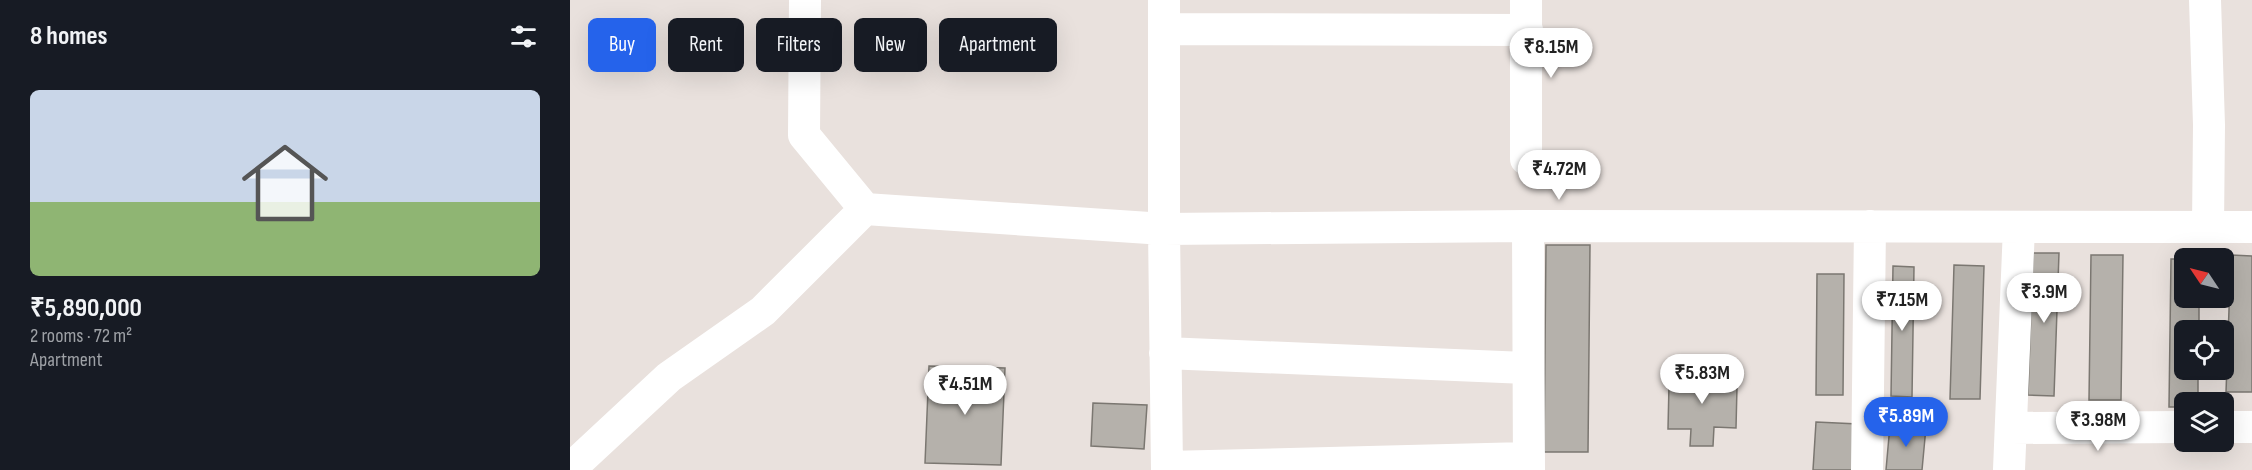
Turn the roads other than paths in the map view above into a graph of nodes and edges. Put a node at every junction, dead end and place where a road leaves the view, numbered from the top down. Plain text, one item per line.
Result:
1 (805, 0) edge
2 (2205, 0) edge
3 (1164, 14) edge
4 (1526, 15) edge
5 (1526, 159) dead end
6 (865, 208) junction
7 (1528, 226) junction
8 (1870, 226) junction
9 (2019, 226) junction
10 (2208, 227) junction
11 (2252, 227) edge
12 (1164, 229) junction
13 (1165, 353) junction
14 (1528, 368) junction
15 (2174, 427) edge
16 (2234, 427) edge
17 (2252, 427) edge
18 (2012, 428) junction
19 (1529, 464) edge
20 (1167, 468) edge
21 (570, 469) edge
22 (1867, 470) edge
23 (2009, 470) edge

1 - 6 street
2 - 10 street
3 - 4 street
3 - 12 street
4 - 5 street
6 - 12 street
6 - 21 street
7 - 8 street
7 - 12 street
7 - 14 street
8 - 9 street
8 - 22 street
9 - 10 street
9 - 18 street
10 - 11 street
12 - 13 street
13 - 14 street
13 - 20 street
14 - 19 street
15 - 18 street
16 - 17 street
18 - 23 street
19 - 20 street

